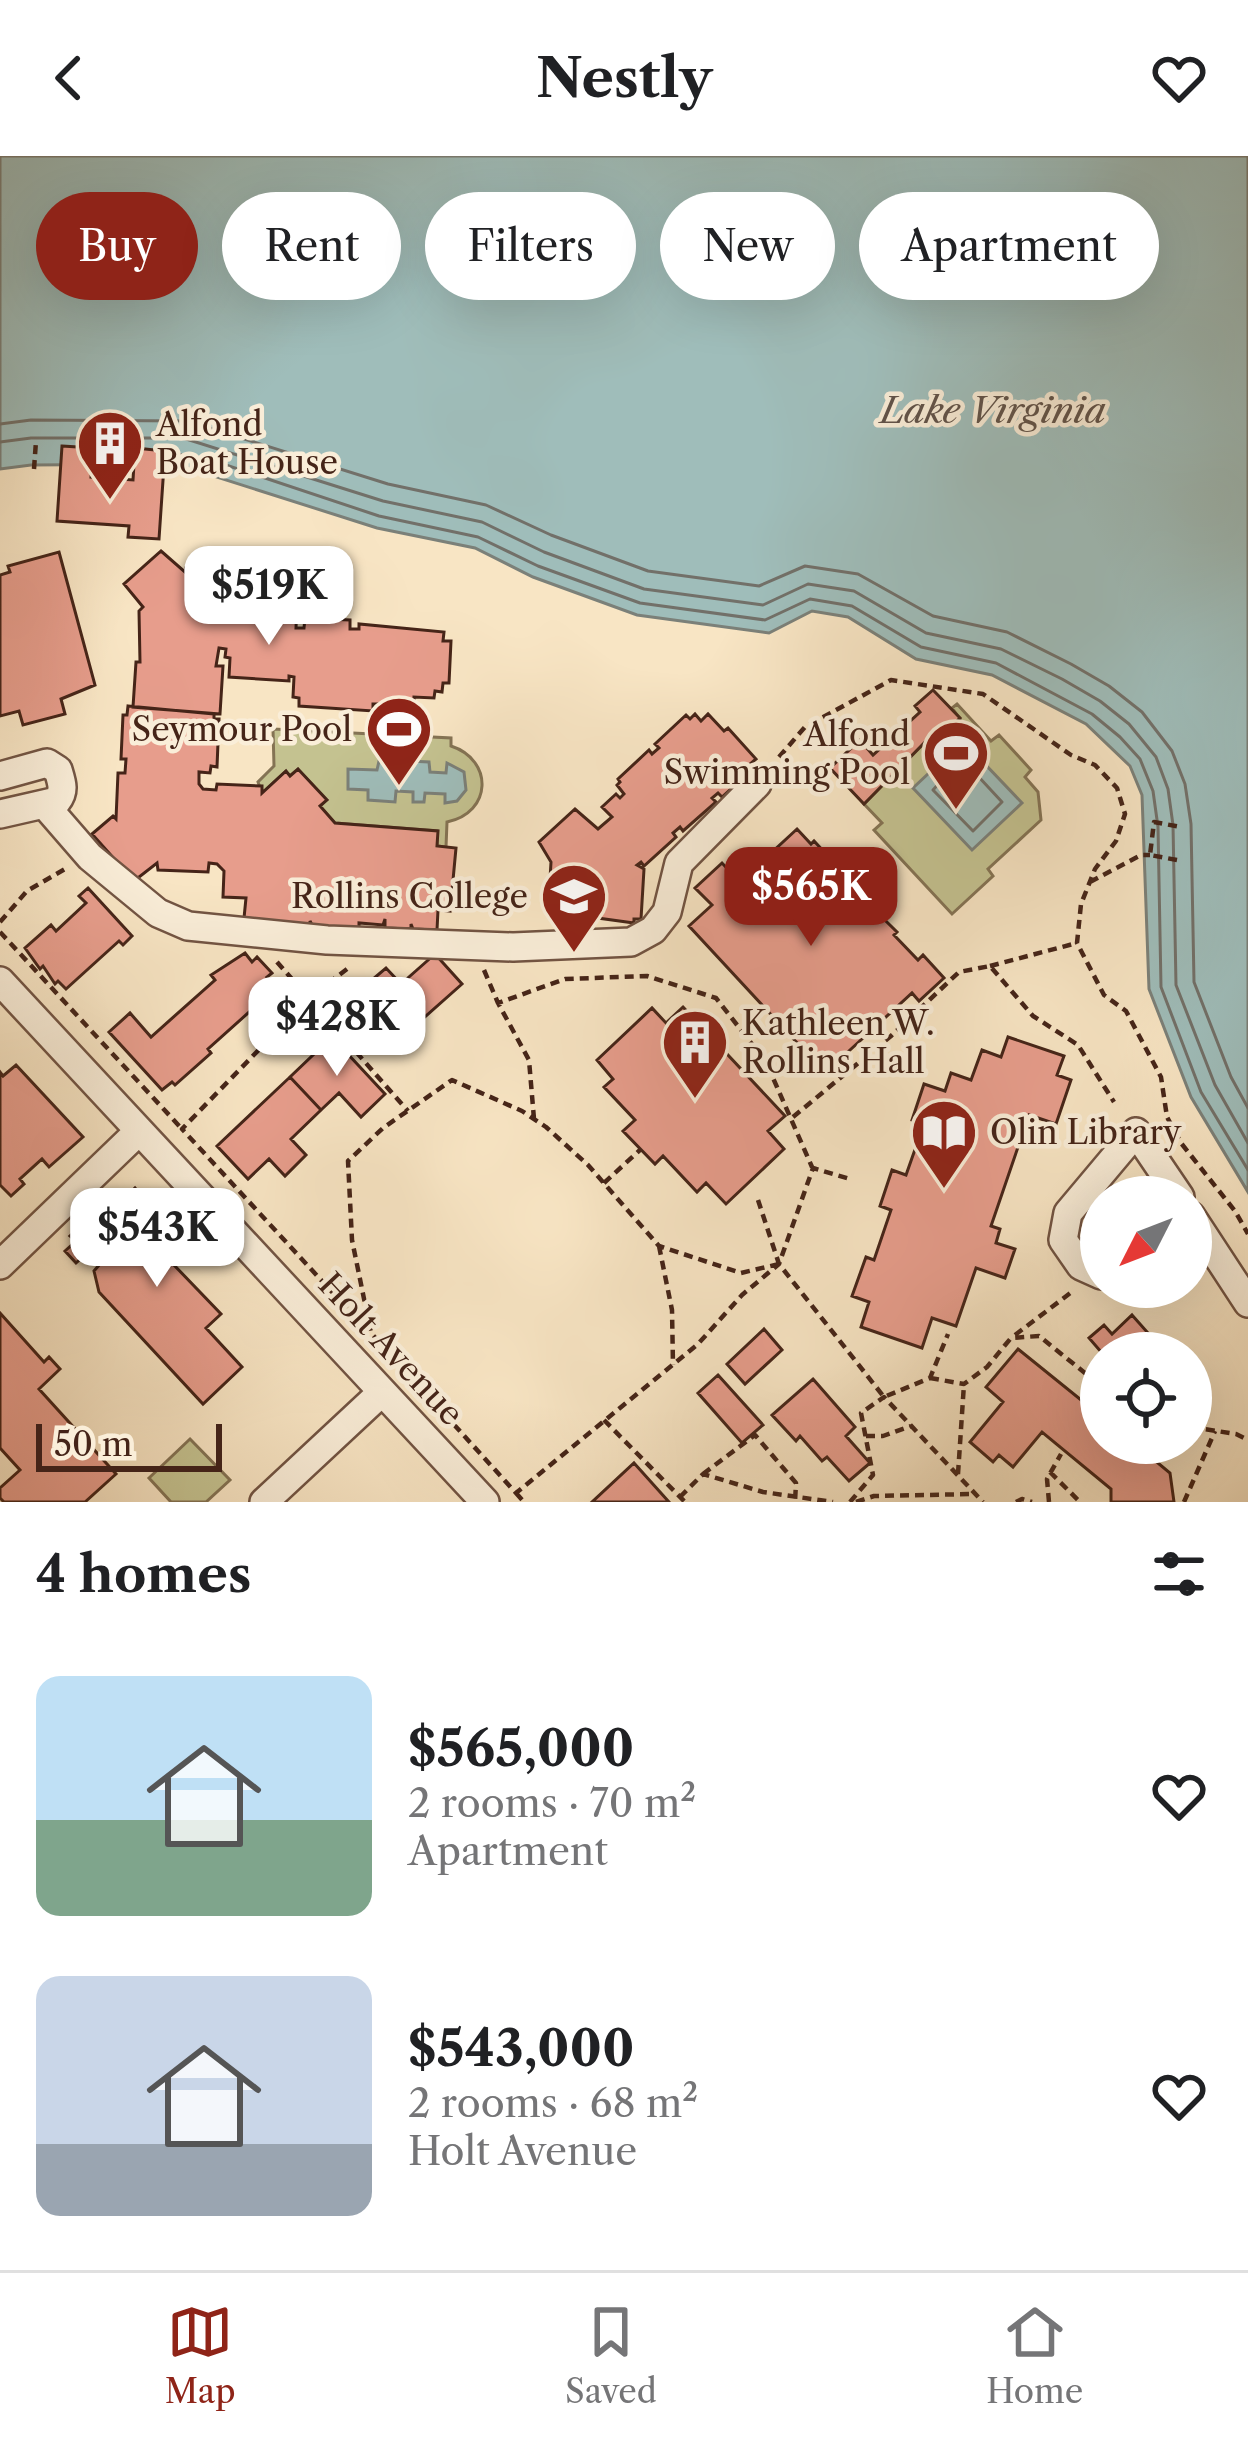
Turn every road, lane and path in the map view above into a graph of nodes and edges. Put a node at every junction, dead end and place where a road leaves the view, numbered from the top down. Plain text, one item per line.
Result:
1 (36, 441) dead end
2 (34, 469) dead end
3 (779, 757) dead end
4 (0, 776) edge
5 (757, 784) dead end
6 (44, 804) junction
7 (1, 811) edge
8 (1181, 827) dead end
9 (1150, 855) junction
10 (1177, 860) dead end
11 (98, 863) junction
12 (1090, 882) junction
13 (0, 922) edge
14 (0, 932) edge
15 (249, 932) junction
16 (1077, 943) junction
17 (476, 956) dead end
18 (355, 962) dead end
19 (990, 966) junction
20 (0, 981) edge
21 (309, 998) junction
22 (498, 1003) junction
23 (1114, 1102) dead end
24 (408, 1111) junction
25 (793, 1118) junction
26 (534, 1119) junction
27 (182, 1129) junction
28 (138, 1132) junction
29 (641, 1150) dead end
30 (812, 1168) junction
31 (1099, 1176) edge
32 (1166, 1176) edge
33 (850, 1179) dead end
34 (604, 1184) junction
35 (1080, 1199) edge
36 (758, 1200) dead end
37 (1248, 1234) edge
38 (659, 1246) junction
39 (1212, 1248) edge
40 (779, 1264) junction
41 (1080, 1264) edge
42 (0, 1265) edge
43 (1080, 1287) edge
44 (1248, 1303) edge
45 (371, 1334) junction
46 (947, 1334) dead end
47 (1011, 1338) junction
48 (674, 1365) junction
49 (1080, 1369) edge
50 (930, 1378) junction
51 (964, 1384) junction
52 (382, 1392) junction
53 (884, 1397) junction
54 (604, 1420) junction
55 (911, 1426) junction
56 (1212, 1430) edge
57 (1215, 1431) junction
58 (866, 1436) junction
59 (1248, 1440) edge
60 (1060, 1454) dead end
61 (1051, 1472) junction
62 (704, 1474) junction
63 (957, 1475) junction
64 (516, 1493) junction
65 (975, 1494) junction
66 (683, 1499) edge
67 (795, 1499) edge
68 (264, 1502) edge
69 (484, 1502) edge
70 (524, 1502) edge
71 (832, 1502) edge
72 (853, 1502) edge
73 (983, 1502) edge
74 (1016, 1502) edge
75 (1032, 1502) edge
76 (1049, 1502) edge
77 (1080, 1502) edge
78 (1184, 1502) edge

1 - 2 path
3 - 12 path
4 - 6 street
5 - 15 street
6 - 7 street
6 - 11 street
8 - 9 path
9 - 10 path
9 - 12 path
11 - 13 path
11 - 15 street
12 - 16 path
14 - 27 path
15 - 21 path
16 - 19 path
16 - 37 path
17 - 22 path
18 - 21 path
19 - 23 path
19 - 25 path
20 - 28 street, Holt Avenue
21 - 24 path
21 - 27 path
22 - 25 path
22 - 26 path
24 - 26 path
24 - 45 path
25 - 30 path
26 - 34 path
27 - 45 path
28 - 42 street
28 - 52 street, Holt Avenue
29 - 34 path
30 - 33 path
30 - 40 path
31 - 32 street
34 - 38 path
35 - 41 street
36 - 40 path
38 - 40 path
38 - 48 path
39 - 44 street
40 - 48 path
40 - 53 path
43 - 47 path
45 - 64 path
46 - 50 path
47 - 49 path
47 - 51 path
48 - 54 path
50 - 51 path
50 - 53 path
51 - 63 path
52 - 68 street
52 - 69 street, Holt Avenue
53 - 55 path
53 - 58 path
54 - 64 path
54 - 66 path
55 - 58 path
55 - 63 path
56 - 57 path
57 - 59 path
57 - 78 path
58 - 72 path
60 - 61 path
61 - 76 path
61 - 77 path
62 - 66 path
62 - 67 path
62 - 67 path
63 - 65 path
64 - 70 path
65 - 72 path
65 - 73 path
67 - 71 path
74 - 75 path

